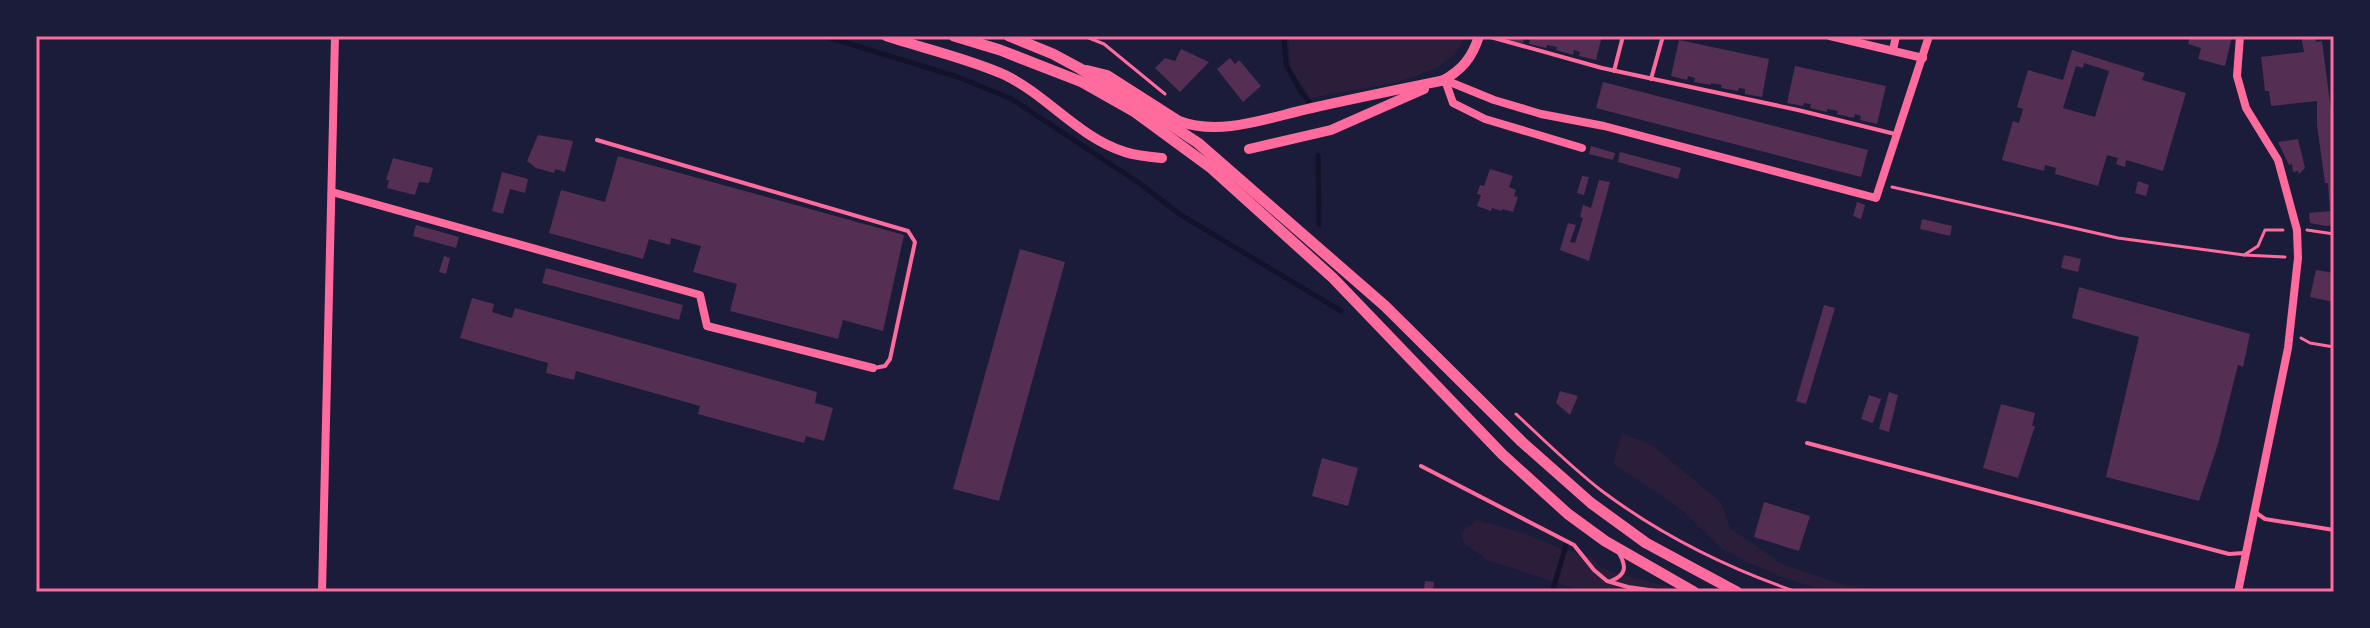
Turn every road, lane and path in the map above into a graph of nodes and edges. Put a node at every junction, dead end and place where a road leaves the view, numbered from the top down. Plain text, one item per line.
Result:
1 (335, 36) edge
2 (886, 36) edge
3 (954, 36) edge
4 (1009, 36) edge
5 (1479, 36) edge
6 (1487, 36) edge
7 (1623, 36) edge
8 (1663, 36) edge
9 (1830, 36) edge
10 (1896, 36) edge
11 (1929, 36) edge
12 (2240, 36) edge
13 (1893, 50) junction
14 (1923, 58) junction
15 (1079, 68) junction
16 (1614, 71) junction
17 (1651, 79) junction
18 (1445, 80) junction
19 (1898, 134) junction
20 (597, 140) dead end
21 (1582, 148) dead end
22 (1249, 149) dead end
23 (1162, 158) dead end
24 (1880, 184) junction
25 (332, 192) junction
26 (2297, 230) junction
27 (2334, 234) edge
28 (2244, 255) junction
29 (2298, 258) junction
30 (2289, 335) junction
31 (2334, 347) edge
32 (873, 368) joint
33 (1807, 443) dead end
34 (1421, 466) dead end
35 (2255, 512) junction
36 (2334, 530) edge
37 (1617, 548) junction
38 (2246, 553) junction
39 (1611, 581) junction
40 (2241, 590) edge
41 (322, 592) edge
42 (1663, 592) edge
43 (1694, 592) edge
44 (1737, 592) edge

1 - 25 street
2 - 23 street
3 - 37 main road
4 - 15 main road
5 - 18 street
6 - 16 lane
7 - 16 lane
8 - 17 lane
9 - 13 street
10 - 13 street
11 - 14 street
12 - 26 street
13 - 14 street
14 - 19 street
15 - 18 street
15 - 44 main road
16 - 17 lane
17 - 19 lane
18 - 21 street
18 - 22 street
18 - 24 street
19 - 24 street
20 - 32 lane
24 - 28 path
25 - 32 street
25 - 41 street
26 - 27 path
26 - 28 path
26 - 29 street
28 - 29 path
29 - 30 street
30 - 31 path
30 - 35 street
33 - 38 lane
34 - 39 lane
35 - 36 lane
35 - 38 street
37 - 39 lane
37 - 43 main road
38 - 40 street
39 - 42 lane

